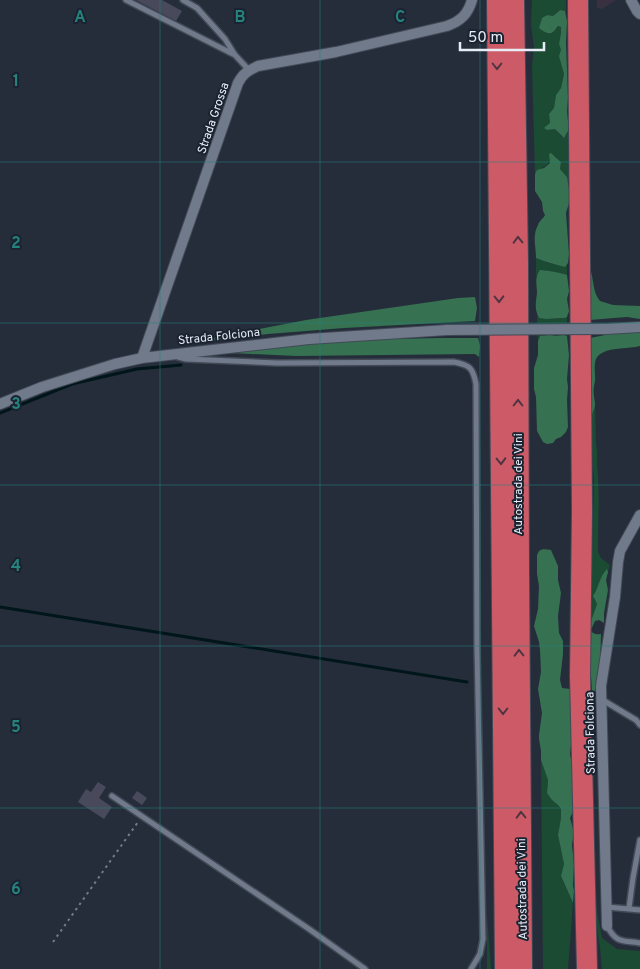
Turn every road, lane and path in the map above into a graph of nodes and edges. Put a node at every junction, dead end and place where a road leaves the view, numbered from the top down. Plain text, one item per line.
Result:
1 (126, 0) edge
2 (183, 0) edge
3 (472, 0) edge
4 (497, 0) edge
5 (514, 0) edge
6 (578, 0) edge
7 (631, 0) edge
8 (640, 14) edge
9 (236, 55) junction
10 (249, 70) junction
11 (640, 326) edge
12 (169, 354) junction
13 (142, 358) junction
14 (0, 404) edge
15 (640, 515) edge
16 (600, 699) junction
17 (640, 725) edge
18 (112, 796) dead end
19 (145, 818) junction
20 (640, 840) edge
21 (606, 907) junction
22 (629, 908) junction
23 (640, 910) edge
24 (607, 926) joint
25 (53, 942) dead end
26 (640, 943) edge
27 (365, 969) edge
28 (471, 969) edge
29 (505, 969) edge
30 (522, 969) edge
31 (587, 969) edge

1 - 9 lane
2 - 9 lane
3 - 10 street
4 -> 29 highway, Autostrada dei Vini
30 -> 5 highway, Autostrada dei Vini
6 - 31 highway
7 - 8 street
9 - 10 lane
10 - 13 street, Strada Grossa
11 - 12 street, Strada Folciona, bridge
12 - 13 street, Strada Folciona
12 - 28 lane
13 - 14 street, Strada Folciona
15 - 16 street, Strada Folciona
16 - 17 lane
16 - 21 street, Strada Folciona
18 - 19 lane
19 - 25 path
19 - 27 lane
20 - 22 lane
21 - 22 lane
21 - 24 street, Strada Folciona
22 - 23 lane
24 - 26 lane

